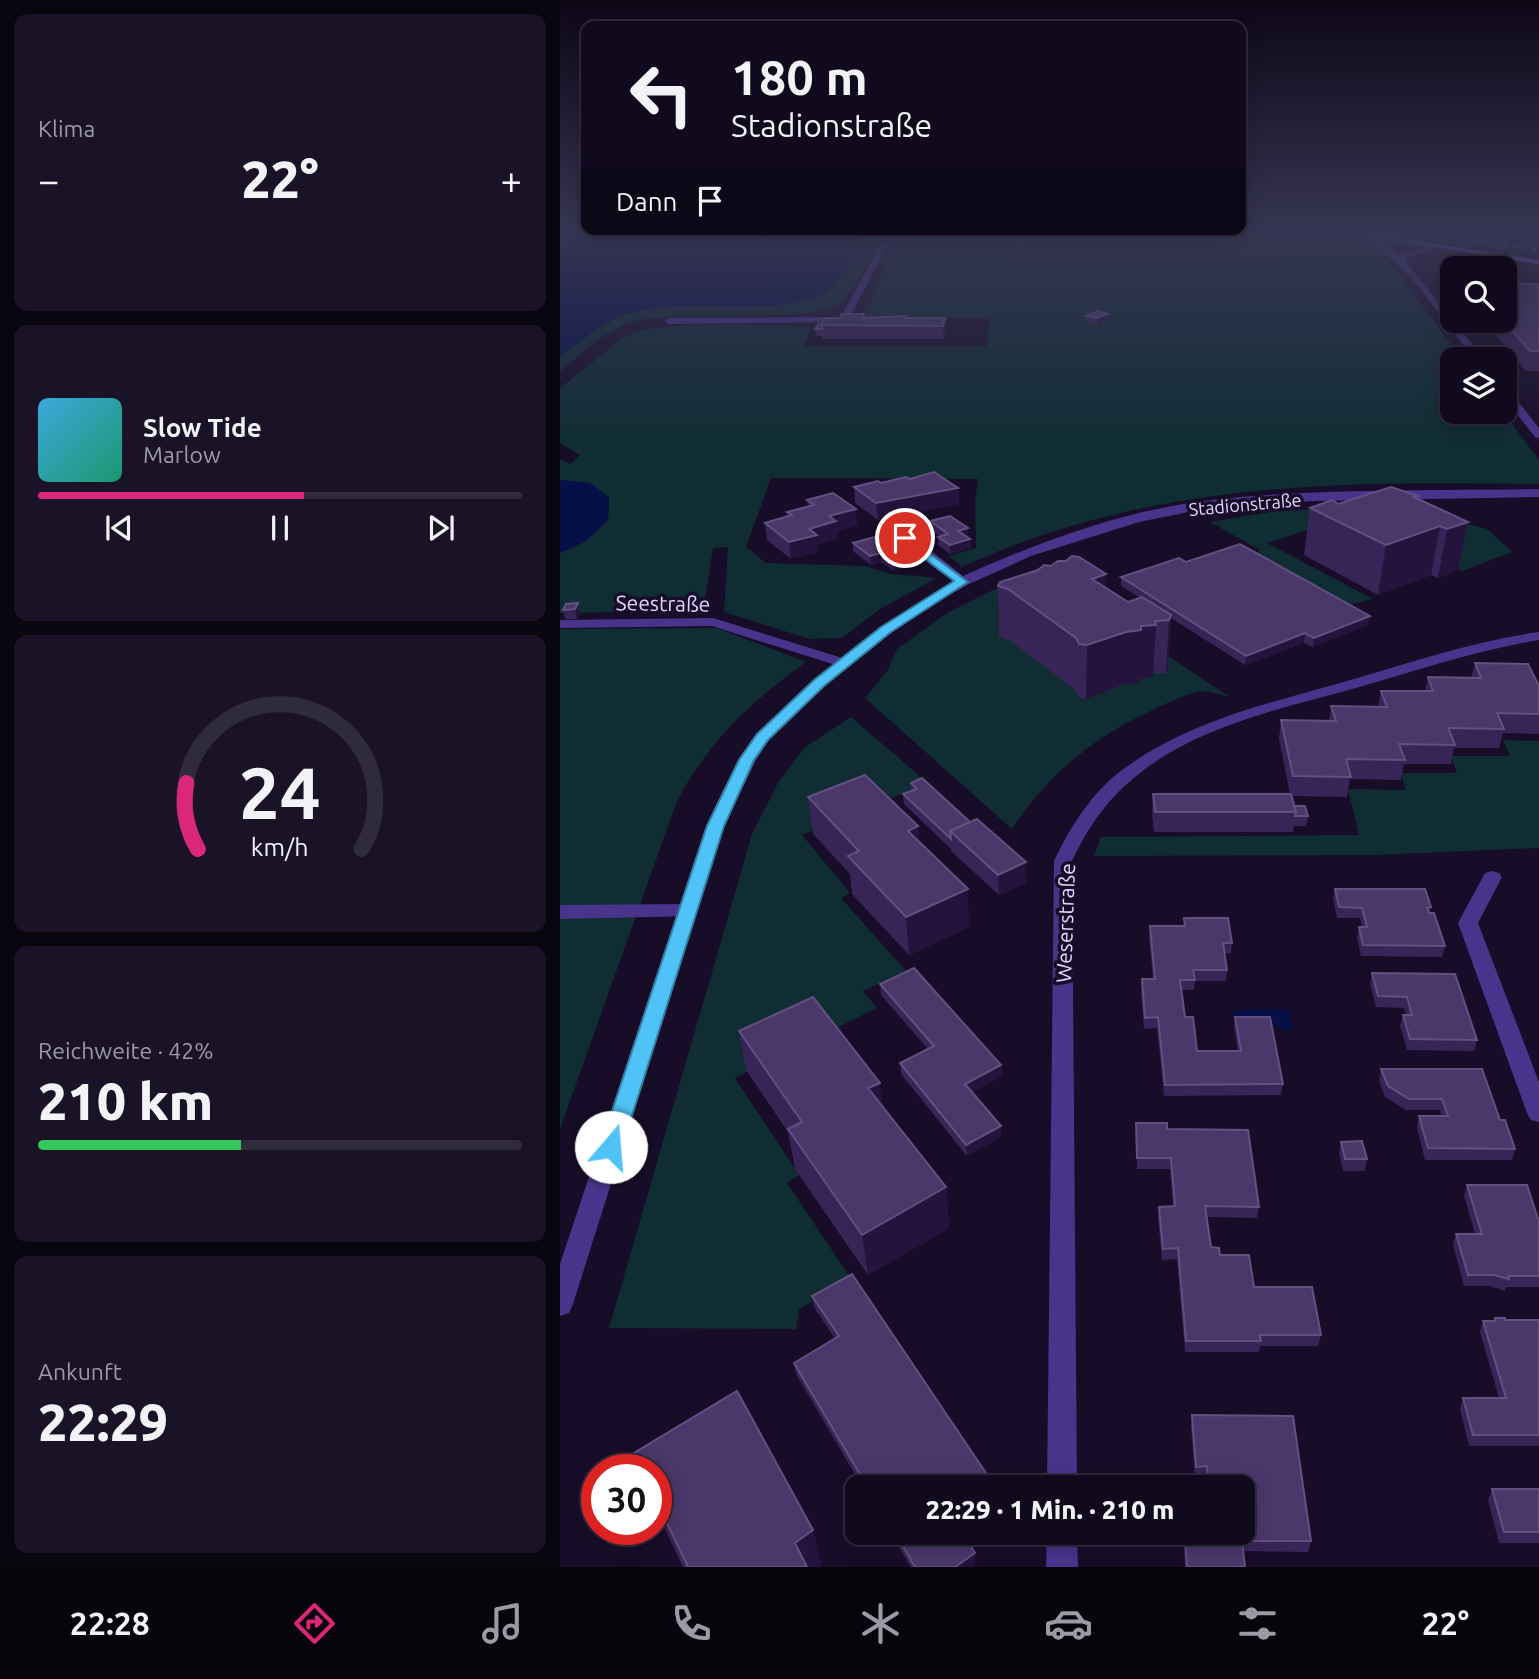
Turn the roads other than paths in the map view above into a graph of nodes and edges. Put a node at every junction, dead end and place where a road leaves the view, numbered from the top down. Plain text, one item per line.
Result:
1 (851, 306) edge
2 (1437, 306) edge
3 (669, 321) dead end
4 (1469, 347) edge
5 (1517, 408) edge
6 (1525, 418) junction
7 (1539, 418) edge
8 (1539, 435) edge
9 (1539, 493) edge
10 (905, 538) dead end
11 (962, 582) junction
12 (560, 624) edge
13 (1539, 636) edge
14 (844, 663) junction
15 (1492, 877) dead end
16 (687, 911) junction
17 (560, 912) edge
18 (1539, 1114) edge
19 (560, 1304) edge
20 (1062, 1475) edge
21 (1062, 1545) edge
22 (1062, 1567) edge

1 - 3 street
2 - 4 street
5 - 6 street
6 - 7 street
6 - 8 street
9 - 11 street, Stadionstraße
10 - 11 street
11 - 14 street, Stadionstraße
12 - 14 street, Seestraße
13 - 20 street, Weserstraße
14 - 16 street, Stadionstraße
15 - 18 street
16 - 17 street
16 - 19 street, Stadionstraße
21 - 22 street

